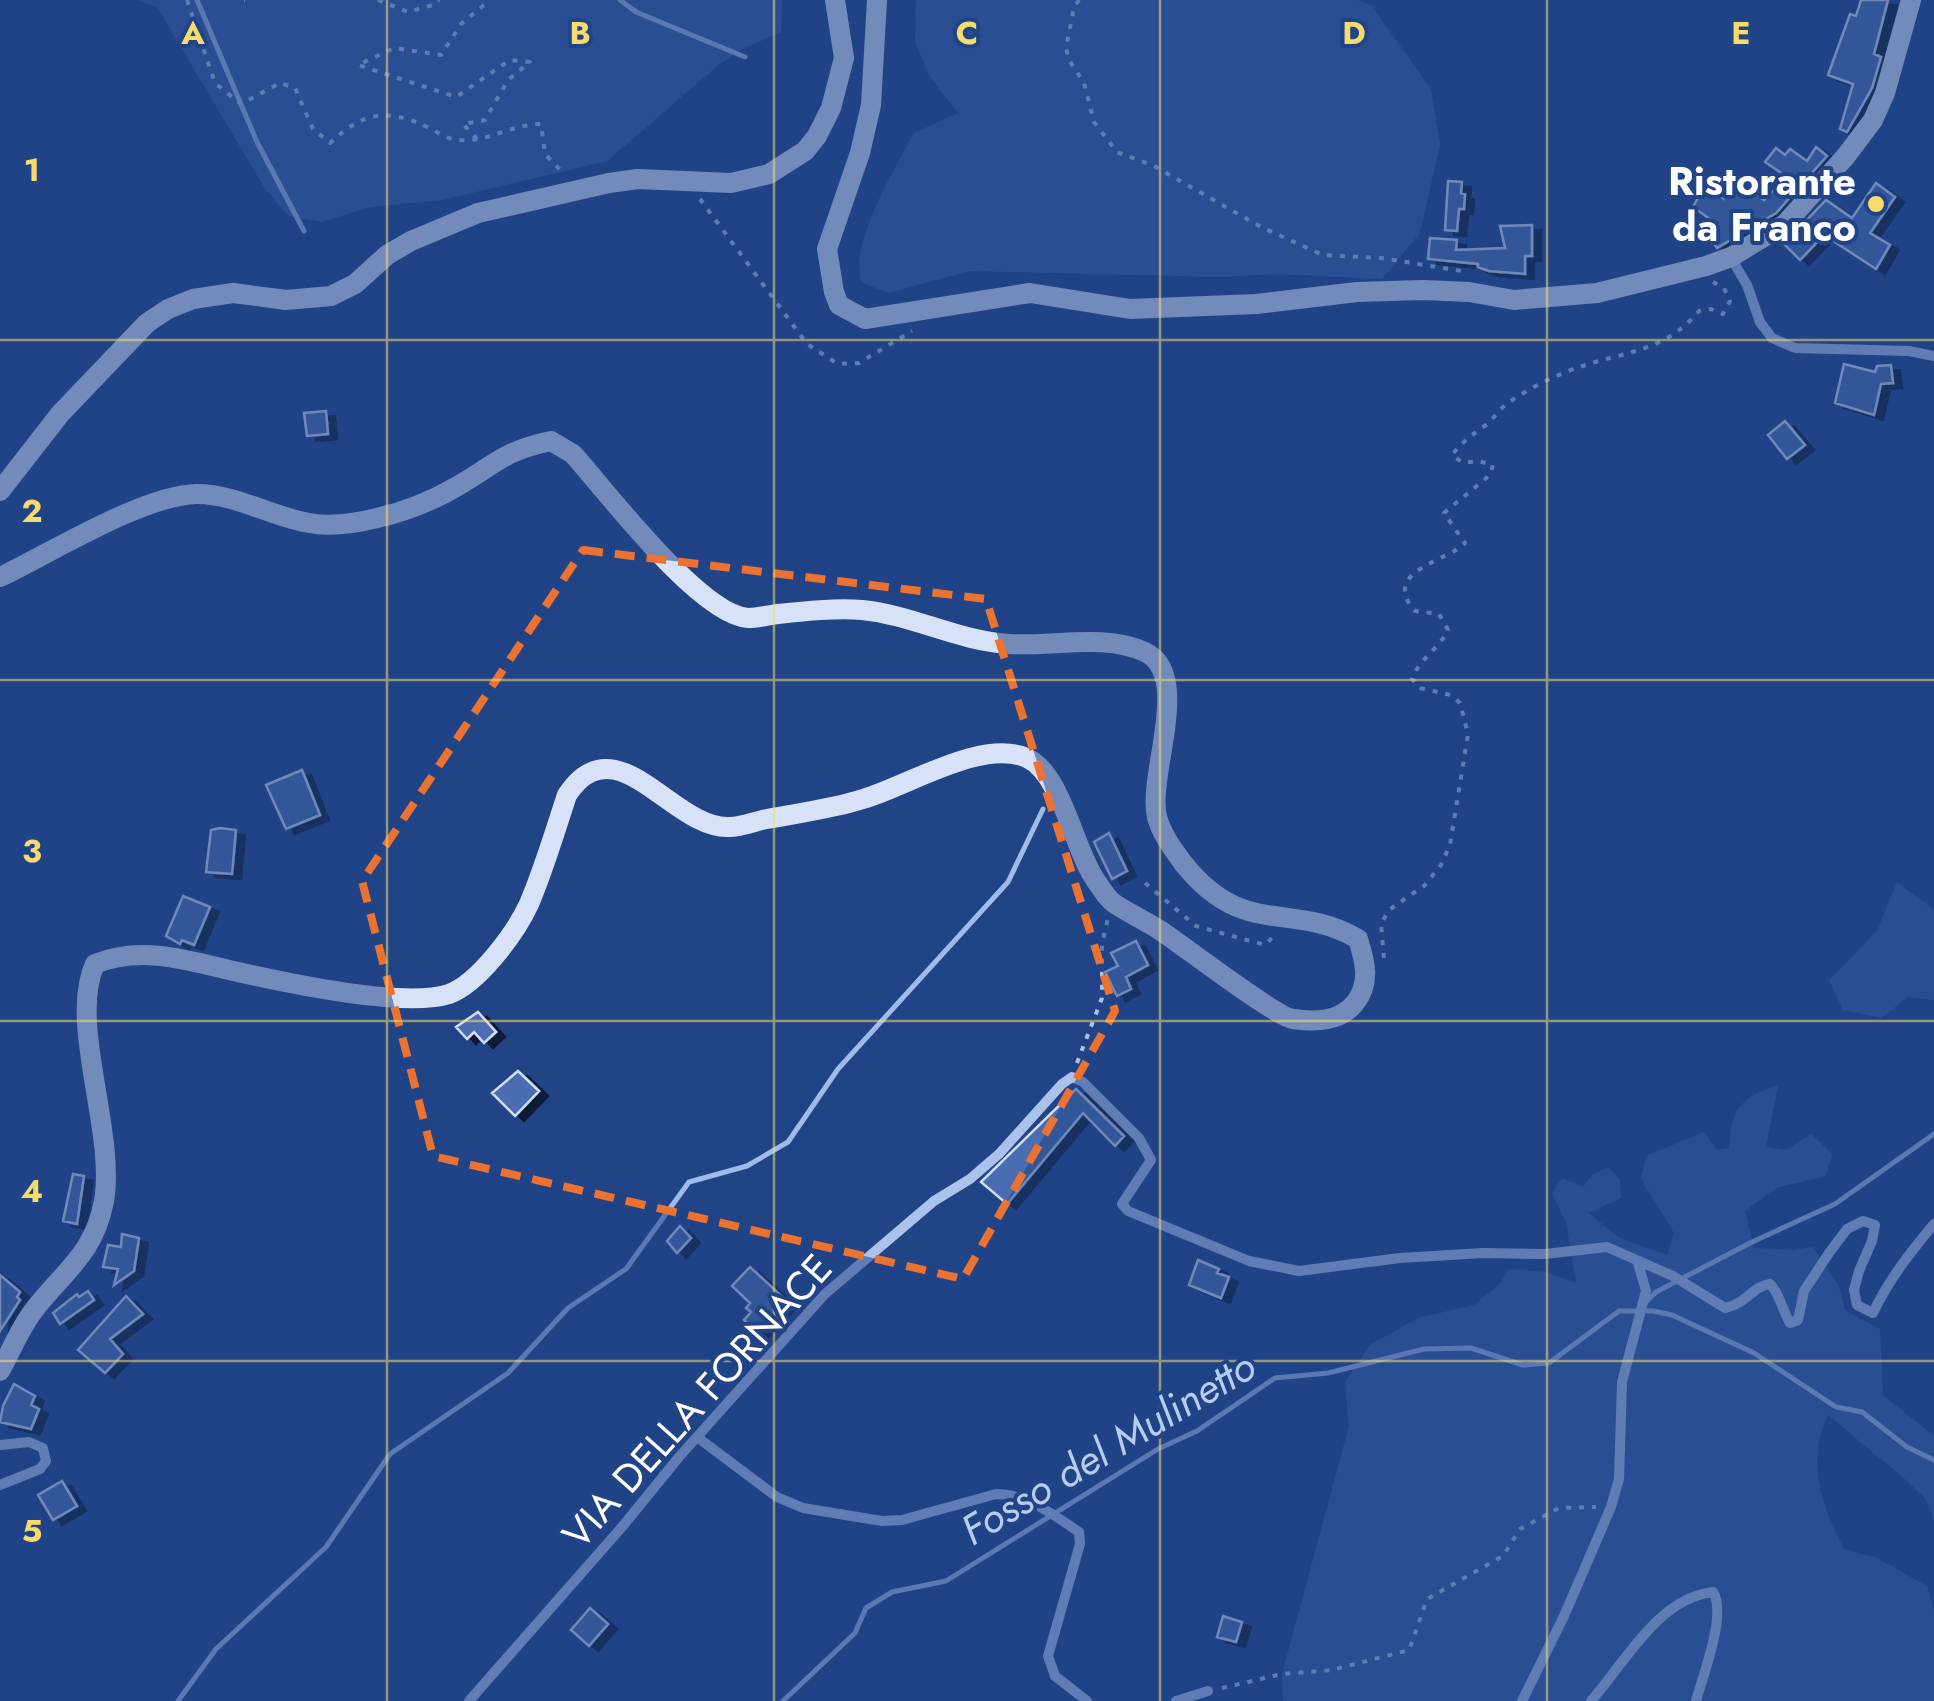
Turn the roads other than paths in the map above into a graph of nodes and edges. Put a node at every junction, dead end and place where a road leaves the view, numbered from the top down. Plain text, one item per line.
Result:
1 (836, 0) edge
2 (877, 0) edge
3 (1910, 0) edge
4 (1730, 257) junction
5 (1934, 356) edge
6 (0, 492) edge
7 (0, 577) edge
8 (1934, 1224) edge
9 (1638, 1263) junction
10 (0, 1371) edge
11 (697, 1437) junction
12 (0, 1444) edge
13 (0, 1485) edge
14 (1208, 1691) road end
15 (469, 1701) edge
16 (1087, 1701) edge
17 (1176, 1701) edge
18 (1522, 1701) edge
19 (1591, 1701) edge
20 (1696, 1701) edge

1 - 6 main road
2 - 4 main road
3 - 4 main road
4 - 5 street
7 - 10 main road
8 - 9 street
9 - 11 street, VIA DELLA FORNACE
9 - 18 street
11 - 15 street, VIA DELLA FORNACE
11 - 16 street
12 - 13 street
14 - 17 street
19 - 20 street

